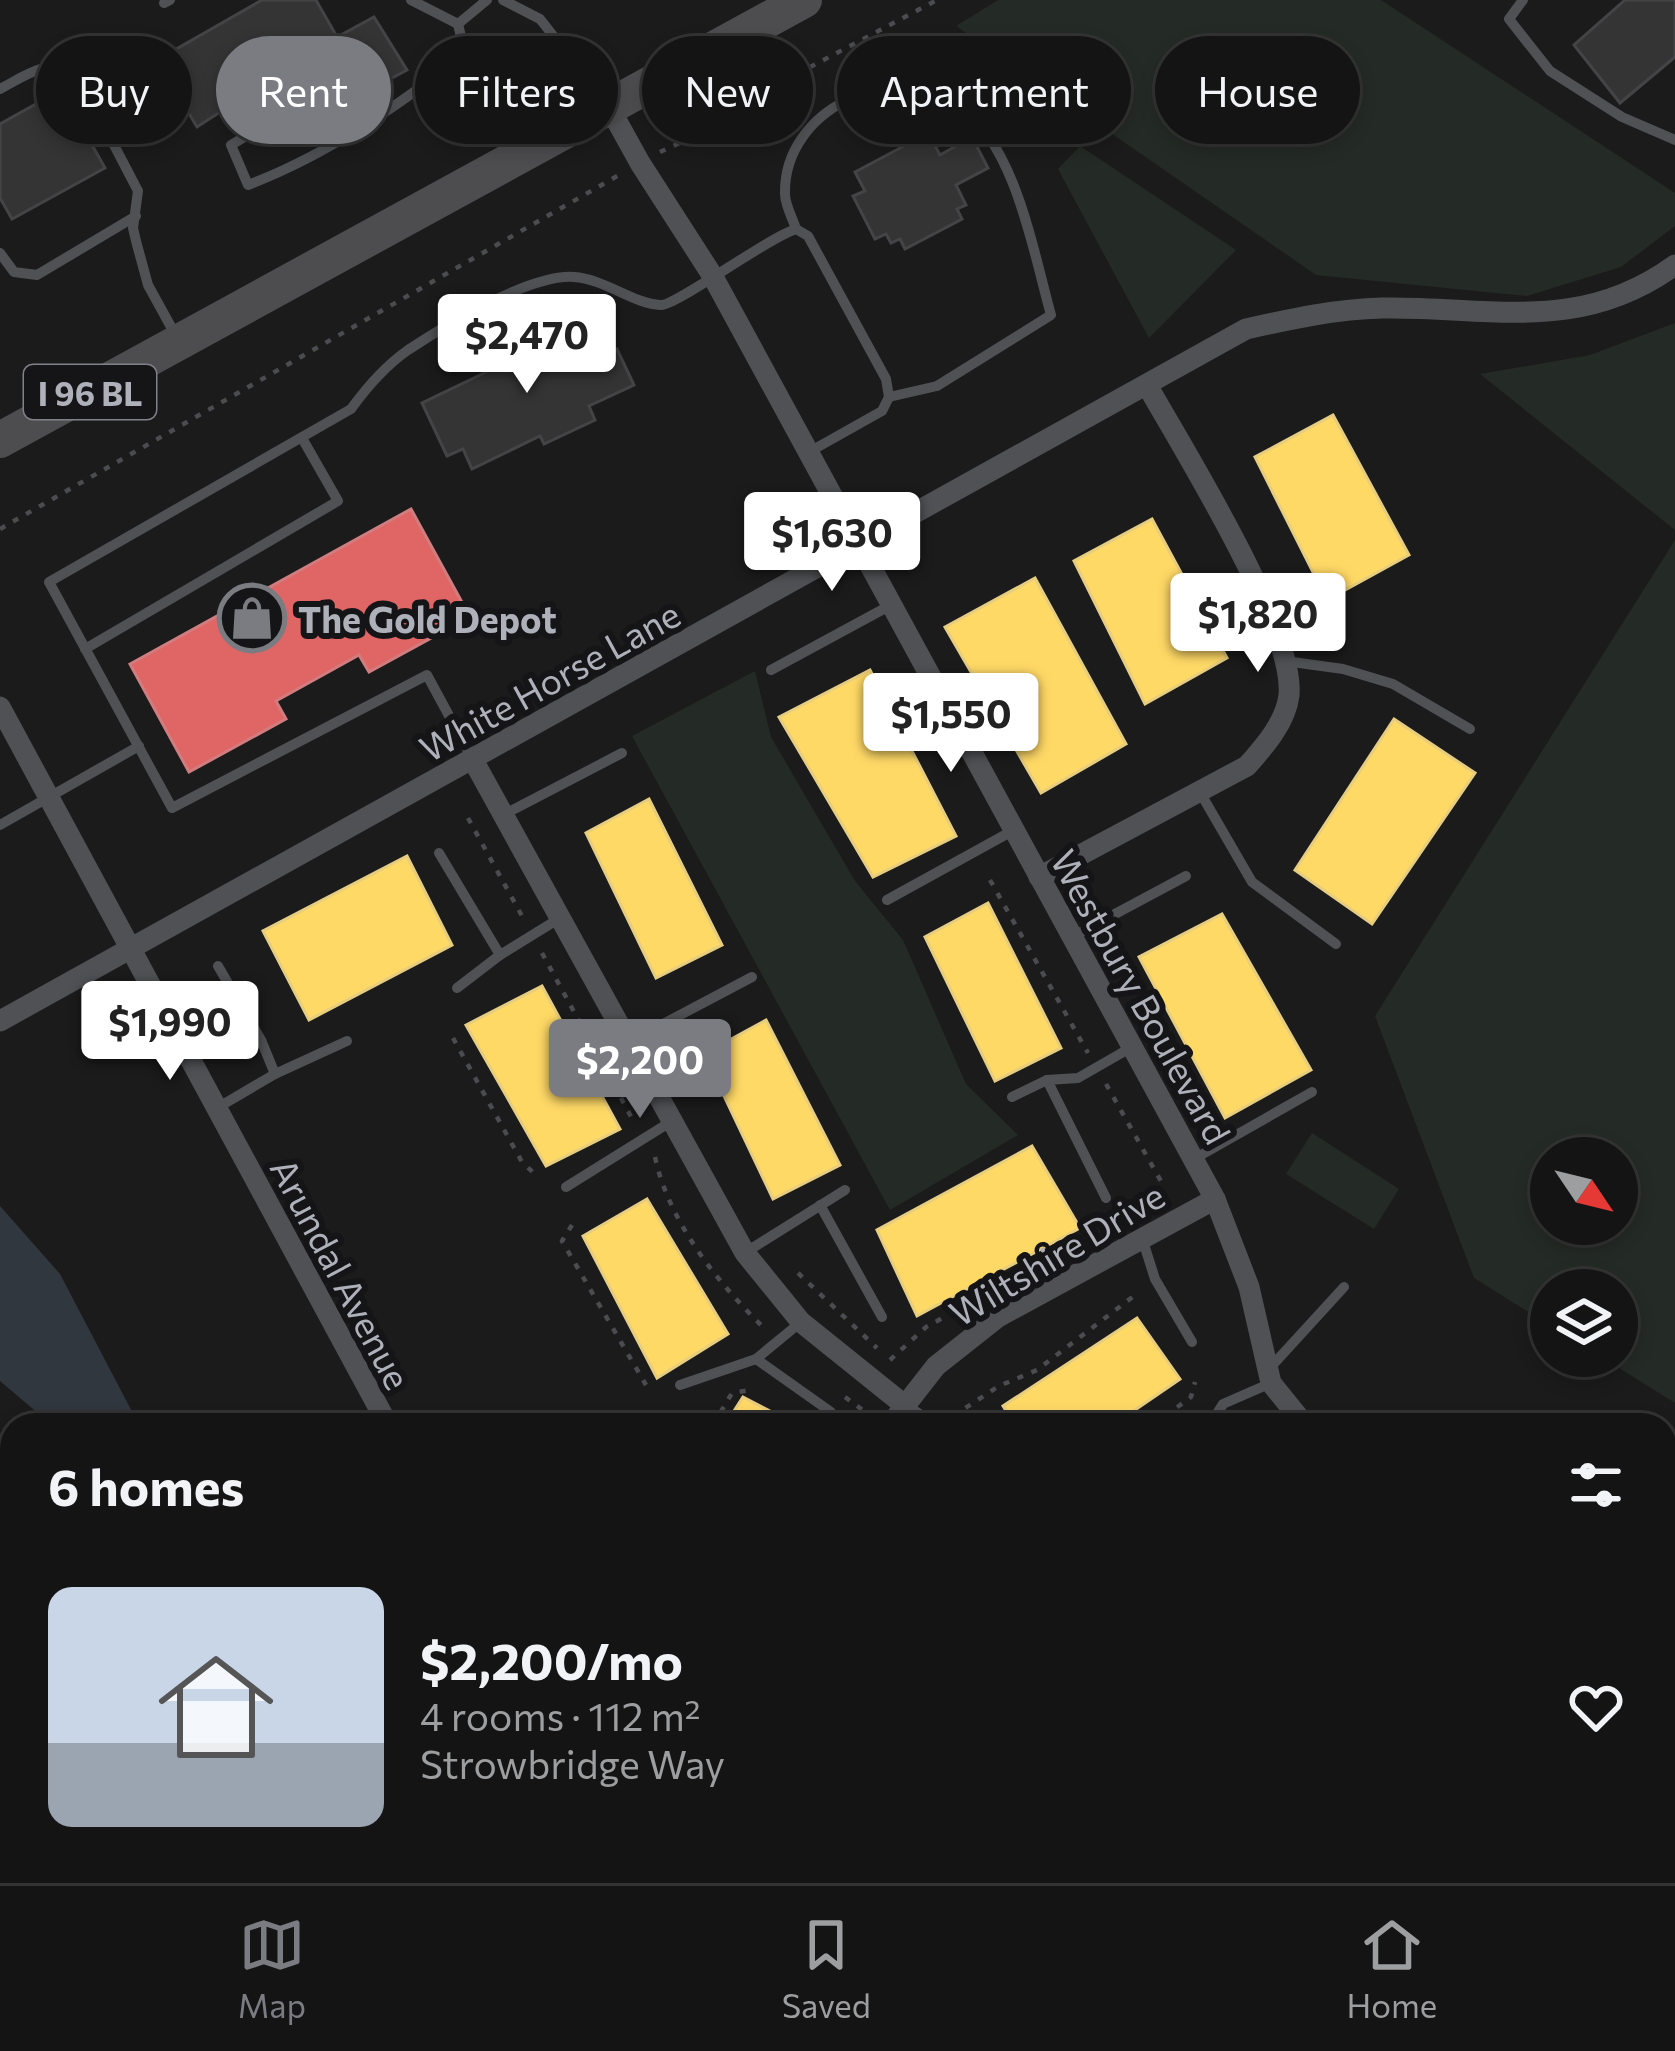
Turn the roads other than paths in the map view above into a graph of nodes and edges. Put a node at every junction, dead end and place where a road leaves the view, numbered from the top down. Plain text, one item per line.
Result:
1 (411, 0) edge
2 (487, 0) edge
3 (503, 0) edge
4 (804, 0) edge
5 (1523, 0) edge
6 (458, 24) junction
7 (553, 36) edge
8 (0, 89) edge
9 (618, 102) edge
10 (391, 109) edge
11 (618, 123) edge
12 (356, 129) joint
13 (1675, 140) edge
14 (542, 144) edge
15 (136, 216) junction
16 (790, 231) junction
17 (0, 253) edge
18 (1675, 265) edge
19 (712, 275) junction
20 (180, 344) junction
21 (1148, 385) junction
22 (889, 397) junction
23 (302, 438) junction
24 (0, 440) edge
25 (808, 452) junction
26 (859, 547) junction
27 (891, 605) junction
28 (86, 649) junction
29 (1285, 661) junction
30 (771, 670) dead end
31 (0, 707) edge
32 (1470, 729) dead end
33 (139, 746) junction
34 (622, 753) dead end
35 (473, 760) junction
36 (1202, 794) junction
37 (48, 797) junction
38 (503, 814) junction
39 (0, 825) edge
40 (1014, 830) junction
41 (439, 853) dead end
42 (1186, 876) dead end
43 (1039, 877) junction
44 (887, 900) dead end
45 (560, 917) junction
46 (1072, 937) junction
47 (1336, 944) dead end
48 (130, 949) junction
49 (500, 955) junction
50 (218, 966) dead end
51 (752, 977) dead end
52 (457, 988) dead end
53 (0, 1021) edge
54 (347, 1041) dead end
55 (628, 1042) junction
56 (1132, 1047) junction
57 (275, 1074) junction
58 (1047, 1080) junction
59 (1312, 1092) dead end
60 (1012, 1097) dead end
61 (216, 1108) junction
62 (672, 1121) junction
63 (1194, 1160) junction
64 (566, 1187) dead end
65 (845, 1190) dead end
66 (1106, 1198) dead end
67 (1215, 1199) junction
68 (820, 1205) junction
69 (1142, 1238) junction
70 (745, 1253) junction
71 (1344, 1287) dead end
72 (882, 1317) dead end
73 (801, 1322) junction
74 (1192, 1342) dead end
75 (756, 1359) junction
76 (1269, 1377) junction
77 (680, 1385) dead end
78 (903, 1403) junction
79 (831, 1412) dead end
80 (381, 1413) edge
81 (897, 1413) edge
82 (918, 1413) edge
83 (1217, 1413) edge
84 (1296, 1413) edge

1 - 6 lane
2 - 6 lane
3 - 7 lane
4 - 9 main road, I 96 BL
5 - 13 lane
6 - 10 lane
8 - 15 lane
11 - 19 street, Westbury Boulevard
12 - 12 lane
14 - 20 main road, I 96 BL
15 - 17 lane
15 - 20 lane
16 - 19 lane
16 - 22 lane
16 - 22 lane
18 - 21 street, White Horse Lane
19 - 23 lane
19 - 25 street, Westbury Boulevard
20 - 24 main road, I 96 BL
21 - 26 street, White Horse Lane
21 - 29 street
22 - 25 lane
23 - 28 lane
23 - 28 lane
25 - 26 street, Westbury Boulevard
26 - 27 street, Westbury Boulevard
26 - 35 street, White Horse Lane
27 - 30 lane
27 - 40 street, Westbury Boulevard
28 - 33 lane
29 - 32 lane
29 - 36 street
31 - 37 street, Arundal Avenue
33 - 35 lane
33 - 37 lane
34 - 38 lane
35 - 38 street
35 - 48 street, White Horse Lane
36 - 43 street
36 - 47 lane
37 - 39 lane
37 - 48 street, Arundal Avenue
38 - 45 street
40 - 43 street, Westbury Boulevard
40 - 44 lane
41 - 49 lane
42 - 46 lane
43 - 46 street, Westbury Boulevard
45 - 49 lane
45 - 55 street
46 - 56 street, Westbury Boulevard
48 - 53 street, White Horse Lane
48 - 61 street, Arundal Avenue
49 - 52 lane
50 - 57 lane
51 - 55 lane
54 - 57 lane
55 - 62 street
56 - 58 lane
56 - 63 street, Westbury Boulevard
57 - 61 lane
58 - 60 lane
58 - 66 lane
59 - 63 lane
61 - 80 street, Arundal Avenue
62 - 64 lane
62 - 70 street
63 - 67 street, Westbury Boulevard
65 - 68 lane
67 - 69 street, Wiltshire Drive
67 - 76 street, Westbury Boulevard
68 - 70 lane
68 - 72 lane
69 - 74 lane
69 - 78 street, Wiltshire Drive
70 - 73 street
71 - 76 lane
73 - 75 lane
73 - 78 street
75 - 77 lane
75 - 79 lane
76 - 83 lane
76 - 84 street, Westbury Boulevard
78 - 81 street, Wiltshire Drive
78 - 82 lane

